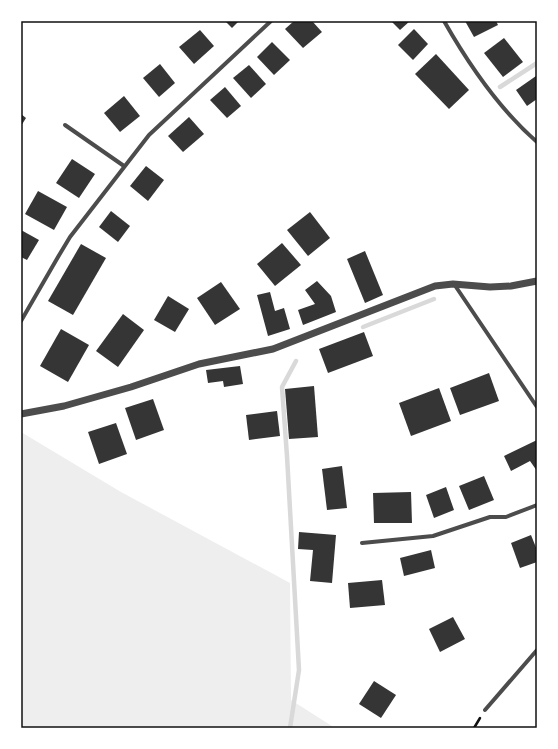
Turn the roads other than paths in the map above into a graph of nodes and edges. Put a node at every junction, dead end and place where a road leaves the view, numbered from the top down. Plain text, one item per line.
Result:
1 (271, 21) edge
2 (444, 21) edge
3 (65, 125) dead end
4 (537, 142) edge
5 (124, 166) junction
6 (537, 281) edge
7 (453, 284) junction
8 (21, 321) edge
9 (537, 407) edge
10 (21, 414) edge
11 (537, 505) edge
12 (362, 543) dead end
13 (537, 650) edge
14 (485, 710) dead end

1 - 5 street
2 - 4 street
3 - 5 street
5 - 8 street
6 - 7 street
7 - 9 street
7 - 10 street
11 - 12 street
13 - 14 street

